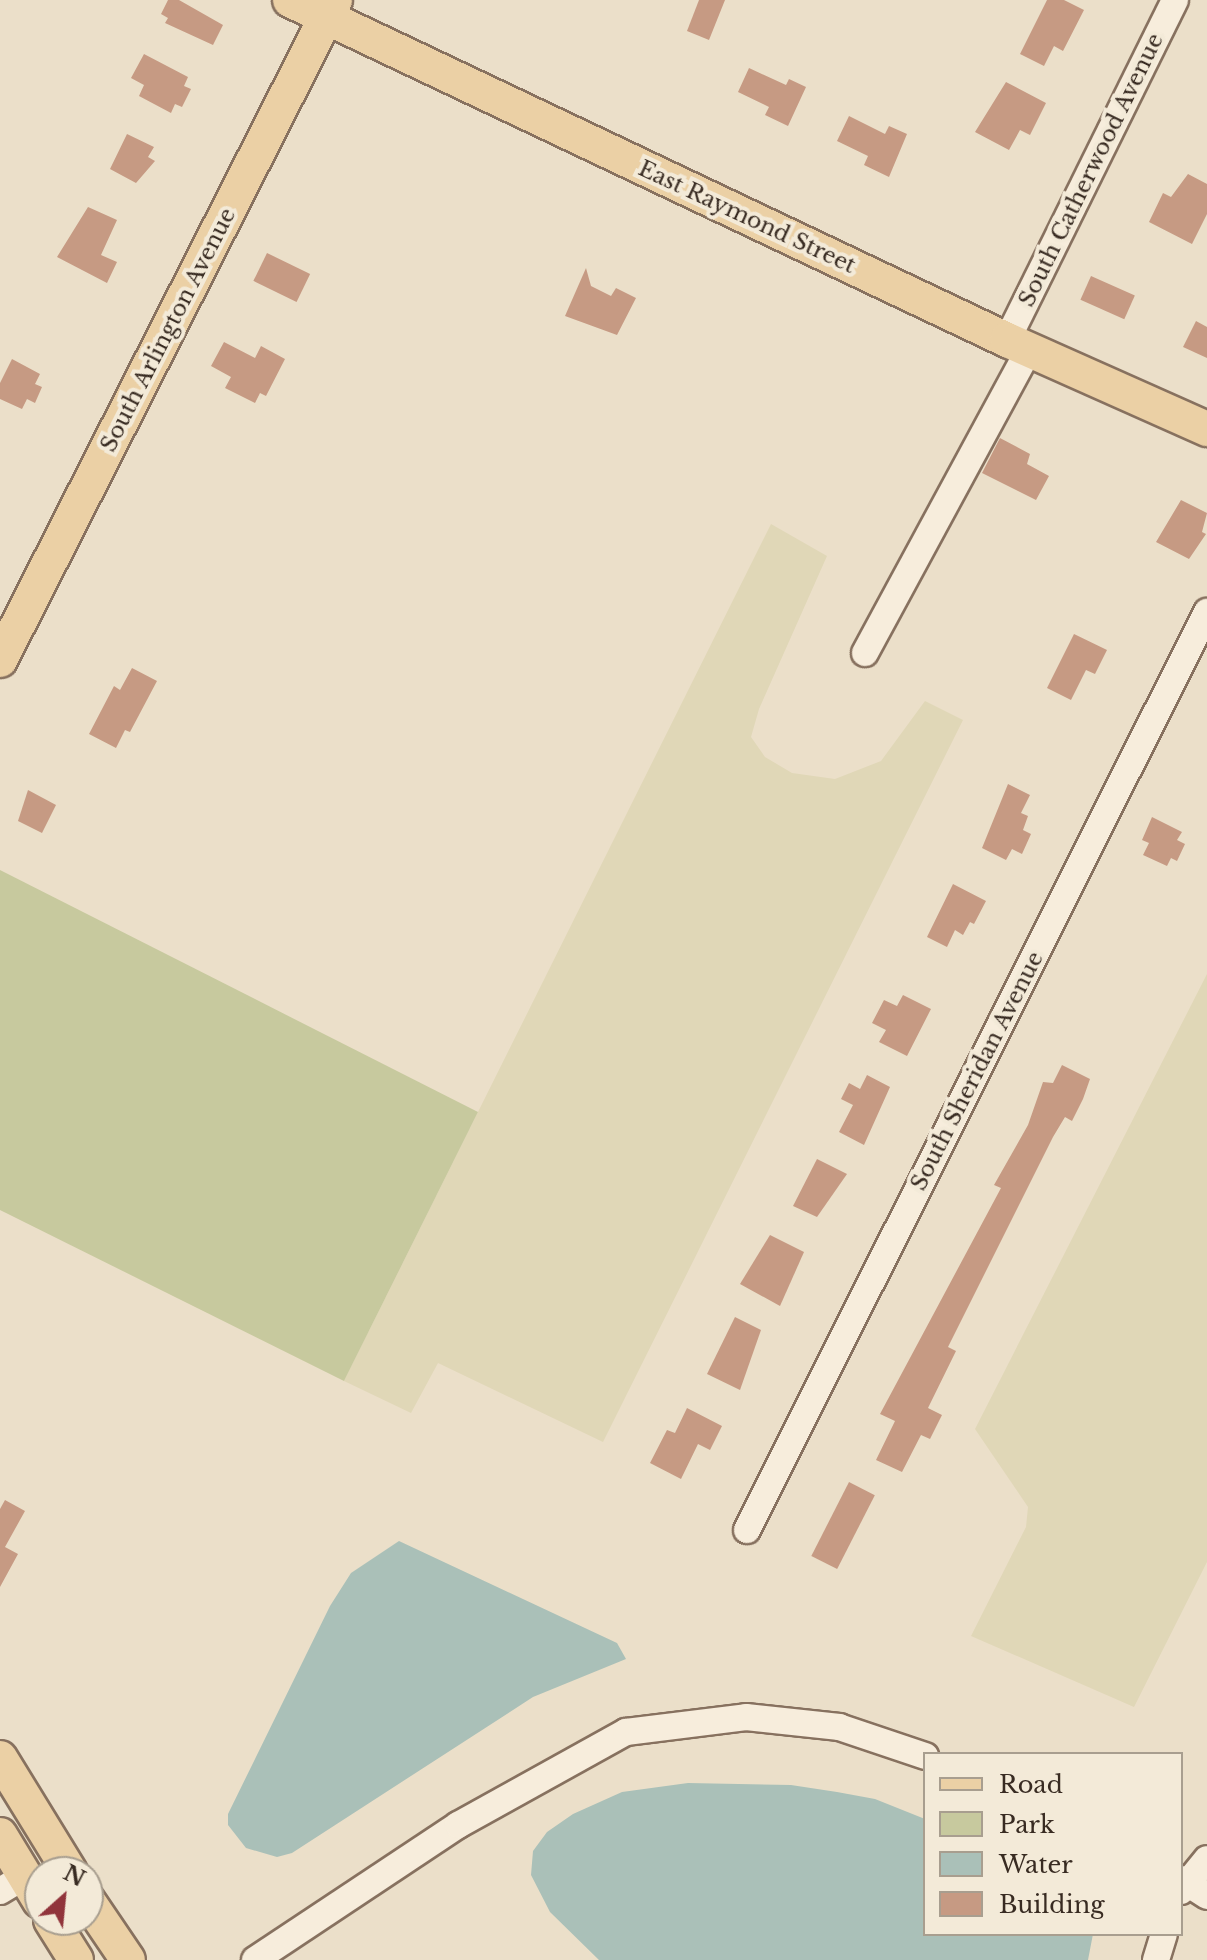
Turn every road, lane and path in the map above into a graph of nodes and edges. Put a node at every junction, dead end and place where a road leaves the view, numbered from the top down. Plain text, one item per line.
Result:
1 (290, 0) edge
2 (1175, 0) edge
3 (331, 8) edge
4 (1018, 345) junction
5 (1207, 429) edge
6 (1207, 612) edge
7 (865, 653) dead end
8 (0, 660) edge
9 (747, 1530) dead end
10 (923, 1755) edge
11 (0, 1758) edge
12 (0, 1835) edge
13 (60, 1856) edge
14 (1207, 1859) edge
15 (1189, 1887) edge
16 (22, 1890) edge
17 (104, 1925) edge
18 (61, 1936) edge
19 (1163, 1936) edge
20 (76, 1960) edge
21 (128, 1960) edge
22 (255, 1960) edge
23 (1156, 1960) edge

1 - 3 main road, East Raymond Street
2 - 4 street, South Catherwood Avenue
3 - 4 main road, East Raymond Street
3 - 8 main road, South Arlington Avenue
4 - 5 main road, East Raymond Street
4 - 7 street, South Catherwood Avenue
6 - 9 street, South Sheridan Avenue
10 - 22 street
11 - 13 main road
12 - 16 main road
14 - 15 street
17 - 21 main road
18 - 20 main road
19 - 23 street

